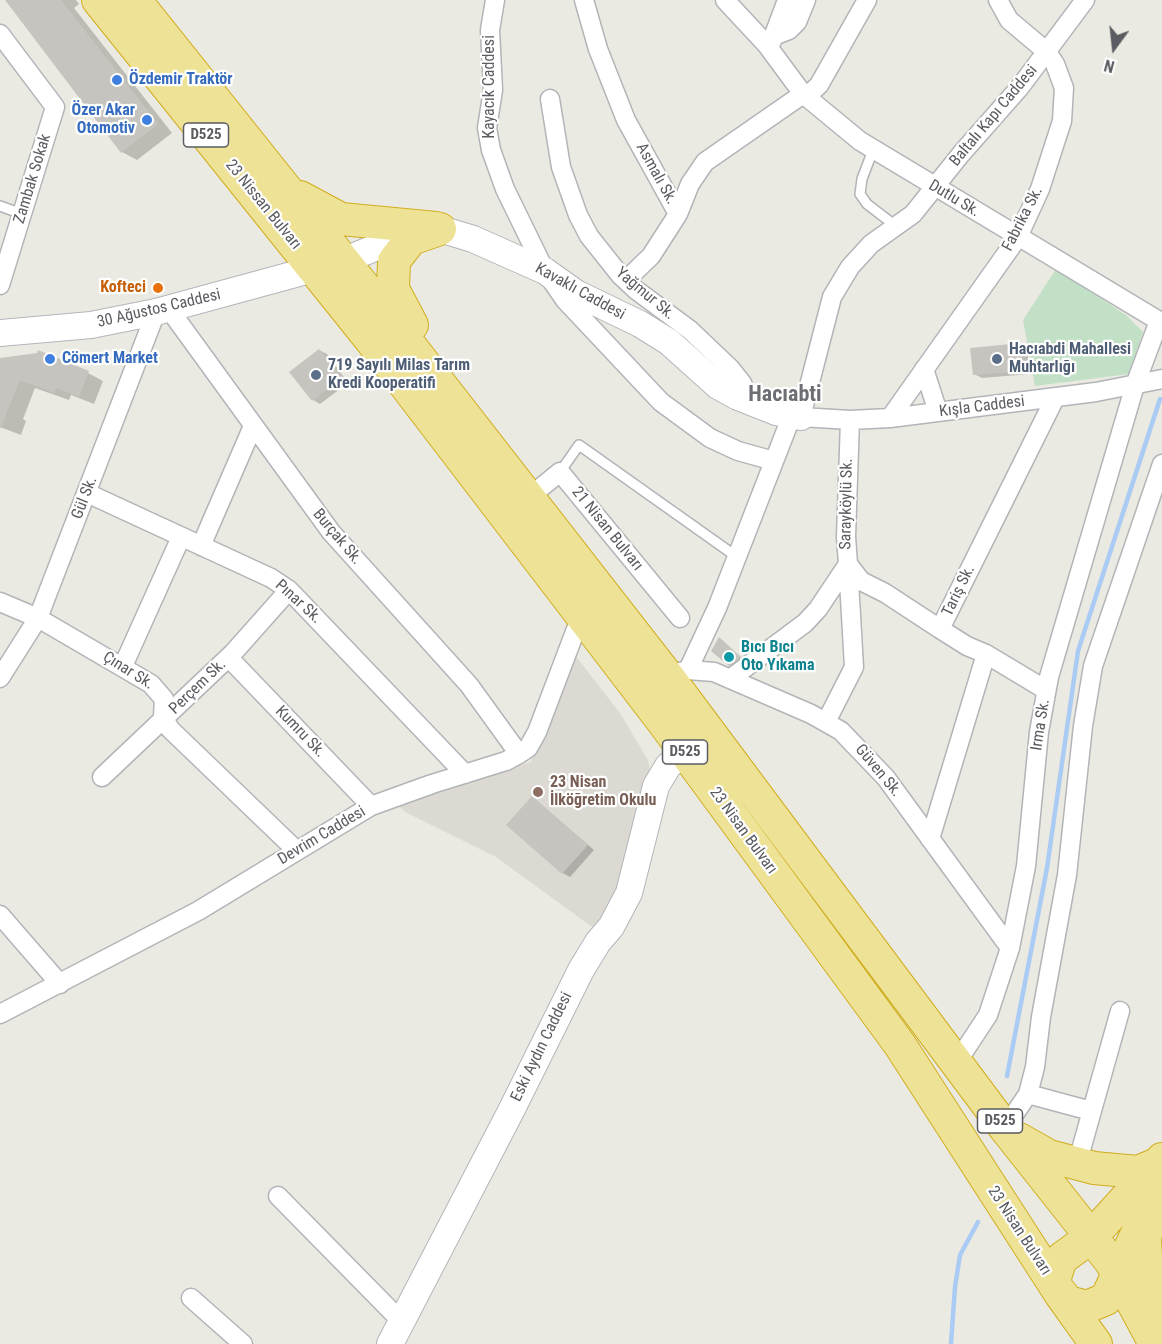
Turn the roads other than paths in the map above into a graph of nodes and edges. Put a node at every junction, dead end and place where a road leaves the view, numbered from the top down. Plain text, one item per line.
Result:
1 (98, 0) edge
2 (135, 0) edge
3 (495, 0) edge
4 (584, 0) edge
5 (725, 0) edge
6 (788, 0) edge
7 (806, 0) edge
8 (867, 0) edge
9 (998, 0) edge
10 (1085, 0) edge
11 (0, 34) edge
12 (771, 42) junction
13 (1047, 52) junction
14 (805, 95) junction
15 (550, 99) dead end
16 (873, 150) junction
17 (282, 184) junction
18 (934, 187) junction
19 (0, 206) edge
20 (22, 214) junction
21 (678, 214) junction
22 (897, 227) junction
23 (440, 229) junction
24 (1018, 237) junction
25 (329, 265) junction
26 (545, 271) junction
27 (626, 280) junction
28 (0, 285) edge
29 (163, 310) junction
30 (0, 333) edge
31 (924, 369) junction
32 (1162, 379) edge
33 (1135, 385) junction
34 (1055, 398) junction
35 (750, 402) junction
36 (938, 412) junction
37 (796, 416) junction
38 (890, 418) junction
39 (850, 420) junction
40 (253, 426) junction
41 (473, 426) junction
42 (774, 461) junction
43 (1162, 464) edge
44 (560, 472) junction
45 (87, 493) junction
46 (528, 498) junction
47 (181, 537) junction
48 (201, 546) junction
49 (737, 557) junction
50 (848, 564) junction
51 (289, 590) junction
52 (0, 602) edge
53 (582, 616) junction
54 (38, 618) junction
55 (680, 618) dead end
56 (940, 629) junction
57 (986, 654) junction
58 (228, 658) junction
59 (123, 666) junction
60 (679, 674) junction
61 (0, 678) edge
62 (730, 679) junction
63 (1046, 690) junction
64 (164, 719) junction
65 (826, 722) junction
66 (685, 752) junction
67 (519, 754) junction
68 (465, 774) junction
69 (102, 777) dead end
70 (371, 807) junction
71 (930, 839) junction
72 (297, 851) junction
73 (0, 915) edge
74 (1010, 948) junction
75 (60, 984) junction
76 (1120, 1011) dead end
77 (0, 1014) edge
78 (957, 1062) junction
79 (1028, 1094) junction
80 (1092, 1111) junction
81 (1005, 1128) junction
82 (1077, 1164) junction
83 (1161, 1171) edge
84 (278, 1196) dead end
85 (1082, 1243) junction
86 (1113, 1276) junction
87 (1061, 1295) junction
88 (190, 1298) dead end
89 (402, 1322) junction
90 (1162, 1331) edge
91 (243, 1344) edge
92 (390, 1344) edge
93 (1096, 1344) edge
94 (1155, 1344) edge

1 - 25 highway, 23 Nissan Bulvarı / D525
2 - 17 highway, 23 Nissan Bulvarı / D525
3 - 26 street, Kayacık Caddesi
4 - 21 street, Asmalı Sk.
5 - 12 street, Dutlu Sk.
6 - 12 street
7 - 12 street
8 - 14 street, Asmalı Sk.
9 - 13 street
10 - 13 street, Baltalı Kapı Caddesi
11 - 20 street, Zambak Sokak
12 - 14 street, Dutlu Sk.
13 - 18 street, Baltalı Kapı Caddesi
13 - 24 street, Fabrika Sk.
14 - 16 street, Dutlu Sk.
14 - 21 street, Asmalı Sk.
15 - 27 street, Yağmur Sk.
16 - 18 street, Dutlu Sk.
16 - 22 lane
17 - 23 highway
17 - 25 highway, 23 Nissan Bulvarı / D525
18 - 22 street, Baltalı Kapı Caddesi
18 - 24 street, Dutlu Sk.
19 - 20 lane
20 - 28 street, Zambak Sokak
21 - 27 street
22 - 37 street, Baltalı Kapı Caddesi
23 - 25 street, Kavaklı Caddesi
23 - 26 street, Kavaklı Caddesi
23 - 41 highway
24 - 31 street, Fabrika Sk.
24 - 33 street, Dutlu Sk.
25 - 29 street, 30 Ağustos Caddesi
25 - 41 highway, 23 Nisan Bulvarı / D525
25 - 53 highway, 23 Nisan Bulvarı / D525
26 - 35 street, Kavaklı Caddesi
26 - 42 street, Kayacık Caddesi
27 - 35 street, Yağmur Sk.
29 - 30 street, 30 Ağustos Caddesi
29 - 40 street, Burçak Sk.
29 - 45 street, Gül Sk.
31 - 36 street
31 - 38 street, Fabrika Sk.
32 - 33 street, Kışla Caddesi
33 - 34 street, Kışla Caddesi
33 - 63 street, Irma Sk.
34 - 36 street, Kışla Caddesi
34 - 56 street, Tariş Sk.
35 - 37 street, Kavaklı Caddesi
36 - 38 street, Kışla Caddesi
37 - 39 street, Kışla Caddesi
37 - 42 street
38 - 39 street, Kışla Caddesi
39 - 50 street, Sarayköylü Sk.
40 - 48 street
40 - 67 street, Burçak Sk.
41 - 46 highway, 23 Nisan Bulvarı / D525
42 - 49 street
43 - 79 street
44 - 46 street, 21 Nisan Bulvarı
44 - 49 lane
44 - 55 street, 21 Nisan Bulvarı
45 - 47 street, Pınar Sk.
45 - 54 street, Gül Sk.
46 - 60 highway, 23 Nisan Bulvarı / D525
47 - 48 street, Pınar Sk.
47 - 59 street
48 - 51 street, Pınar Sk.
49 - 60 street
50 - 56 street
50 - 62 street, Sarayköylü Sk.
50 - 65 street
51 - 58 street, Perçem Sk.
51 - 68 street, Pınar Sk.
52 - 54 street, Çınar Sk.
53 - 66 highway, 23 Nisan Bulvarı / D525
53 - 67 street
54 - 59 street, Çınar Sk.
54 - 61 street, Gül Sk.
56 - 57 street, Tariş Sk.
57 - 63 street, Tariş Sk.
57 - 71 street
58 - 64 street, Perçem Sk.
58 - 70 street, Kumru Sk.
59 - 64 street, Çınar Sk.
60 - 62 street, Güven Sk.
60 - 78 highway, 23 Nisan Bulvarı / D525
62 - 65 street, Güven Sk.
63 - 74 street, Irma Sk.
64 - 69 street, Perçem Sk.
64 - 72 street, Çınar Sk.
65 - 71 street, Güven Sk.
66 - 87 highway, 23 Nisan Bulvarı / D525
66 - 89 street, Eski Aydın Caddesi
67 - 68 street, Devrim Caddesi
68 - 70 street, Devrim Caddesi
70 - 72 street, Devrim Caddesi
71 - 74 street, Güven Sk.
72 - 75 street, Devrim Caddesi
73 - 75 street
74 - 78 street, Irma Sk.
75 - 77 street, Devrim Caddesi
76 - 80 street
78 - 81 highway, D525
79 - 80 street
79 - 81 street
80 - 82 street
81 - 82 highway
81 - 85 highway, D525
82 - 83 highway
83 - 85 highway
83 - 86 highway
83 - 90 highway
84 - 89 street
85 - 86 highway
85 - 87 highway
86 - 87 highway
86 - 94 highway
87 - 93 highway, D525
88 - 91 street
89 - 92 street, Eski Aydın Caddesi

